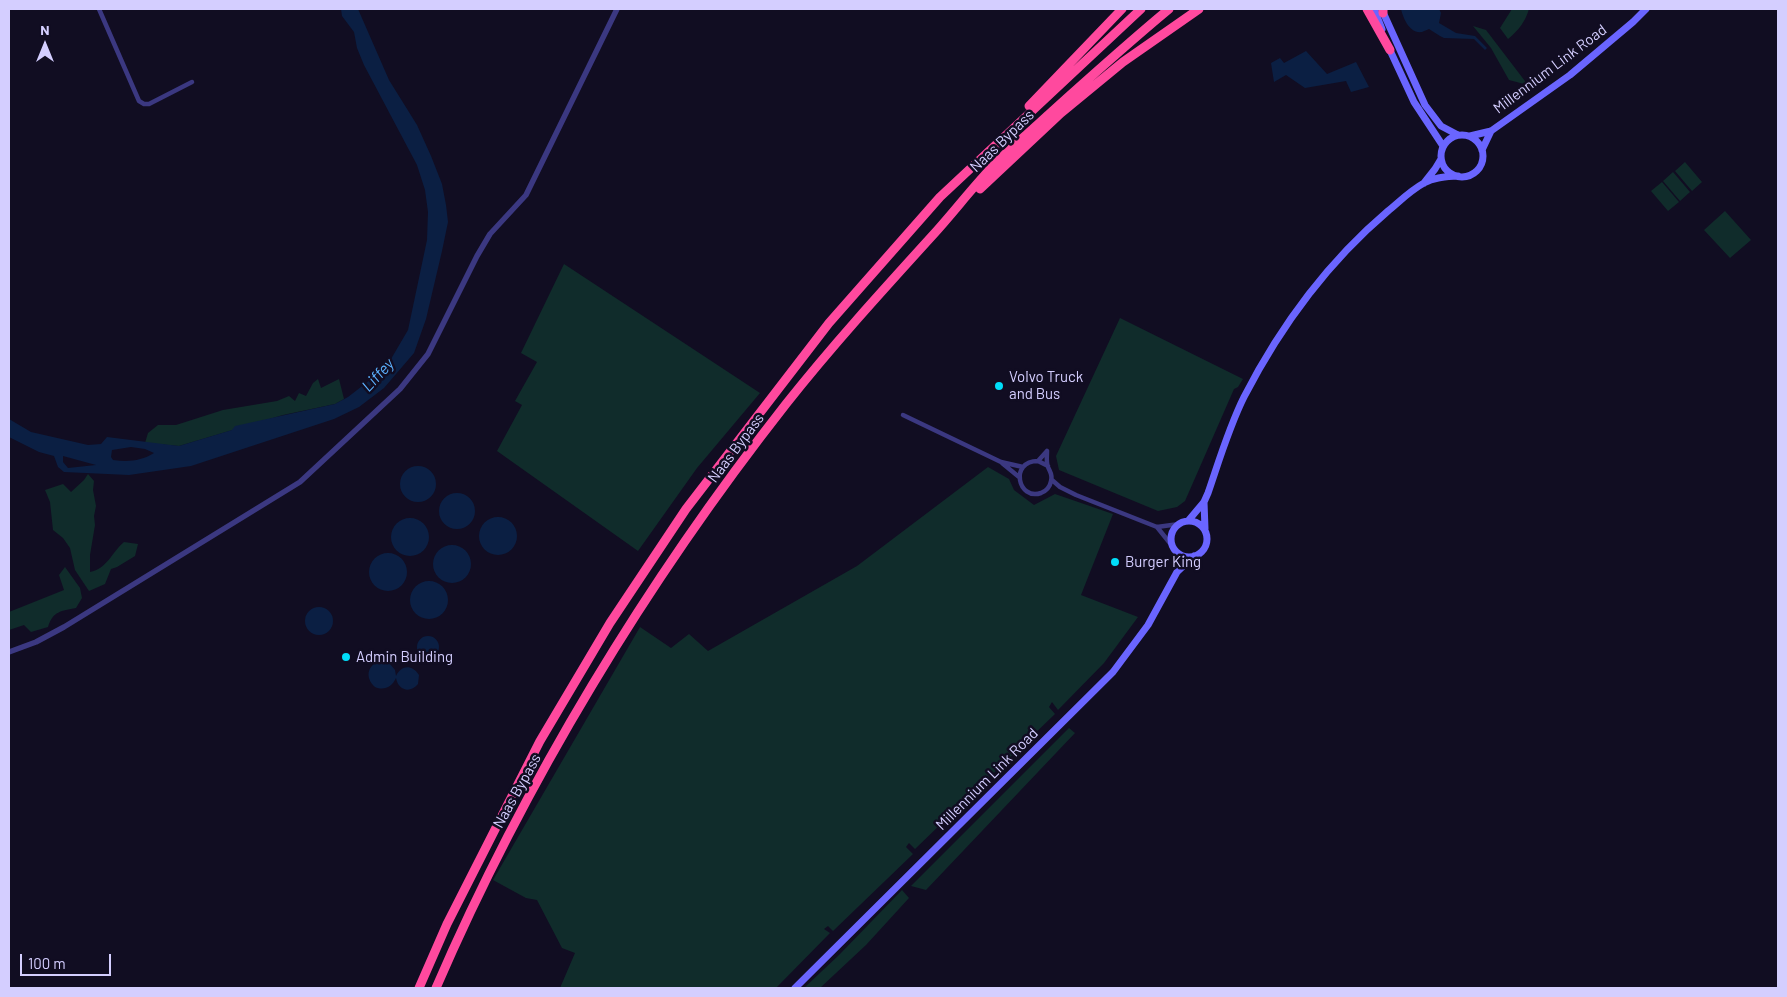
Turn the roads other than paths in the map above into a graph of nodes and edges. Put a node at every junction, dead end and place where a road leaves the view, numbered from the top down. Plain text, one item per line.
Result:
1 (99, 9) edge
2 (617, 9) edge
3 (1122, 9) edge
4 (1141, 9) edge
5 (1169, 9) edge
6 (1199, 9) edge
7 (1368, 9) edge
8 (1646, 9) edge
9 (1380, 10) edge
10 (1390, 50) junction
11 (192, 82) dead end
12 (1491, 131) junction
13 (1458, 135) junction
14 (1470, 136) junction
15 (998, 143) junction
16 (1443, 146) junction
17 (1482, 150) junction
18 (1441, 159) junction
19 (1458, 176) junction
20 (1424, 183) junction
21 (934, 235) junction
22 (903, 415) dead end
23 (1038, 461) junction
24 (1001, 462) junction
25 (1048, 466) junction
26 (1022, 467) junction
27 (1019, 477) junction
28 (1052, 480) junction
29 (1060, 487) junction
30 (1046, 490) junction
31 (1204, 502) junction
32 (1188, 521) junction
33 (1179, 524) junction
34 (1157, 527) junction
35 (1204, 529) junction
36 (1175, 549) junction
37 (1194, 556) junction
38 (1177, 572) junction
39 (9, 652) edge
40 (419, 988) edge
41 (436, 988) edge
42 (795, 988) edge

1 - 11 street
2 - 39 street
3 - 15 highway
4 - 15 highway, Naas Bypass
5 - 21 highway, Naas Bypass
6 - 21 highway
7 - 10 highway
8 - 12 main road, Millennium Link Road
9 - 10 main road
9 - 13 main road
10 - 16 main road
12 - 14 main road, Millennium Link Road
12 - 17 main road, Millennium Link Road
13 - 14 main road
13 - 16 main road
14 - 17 main road
15 - 40 highway, Naas Bypass
16 - 18 main road
17 - 19 main road
18 - 19 main road
18 - 20 main road
19 - 20 main road
20 - 31 main road
21 - 41 highway, Naas Bypass
22 - 24 street
23 - 25 street
23 - 25 street
23 - 26 street
24 - 26 street
24 - 27 street
25 - 28 street
26 - 27 street
27 - 30 street
28 - 29 street
28 - 30 street
29 - 30 street
29 - 34 street
31 - 32 main road
31 - 35 main road
32 - 33 main road
32 - 35 main road
33 - 34 street
33 - 36 main road
34 - 36 street
35 - 37 main road
36 - 37 main road
36 - 38 main road, Millennium Link Road
37 - 38 main road, Millennium Link Road
38 - 42 main road, Millennium Link Road

